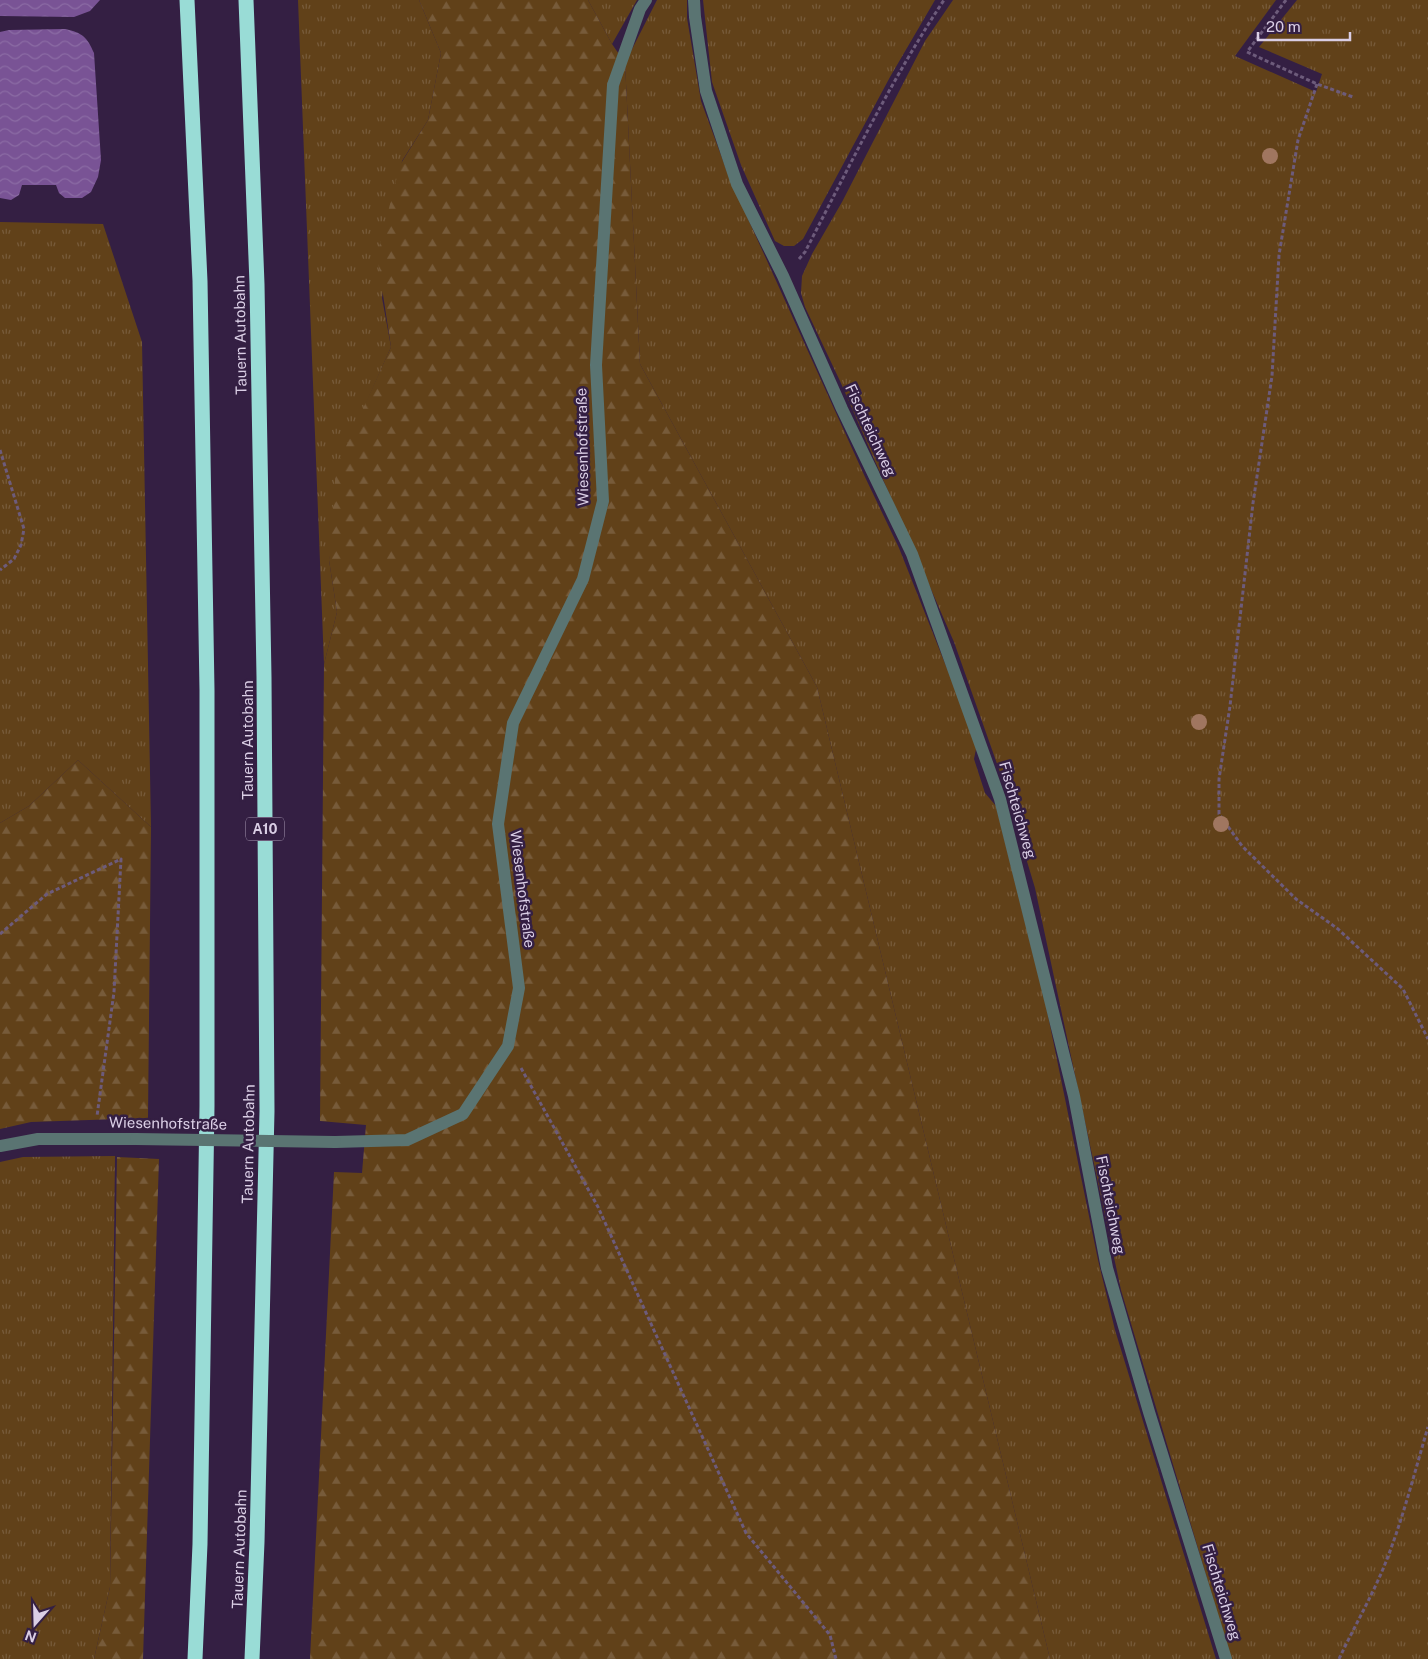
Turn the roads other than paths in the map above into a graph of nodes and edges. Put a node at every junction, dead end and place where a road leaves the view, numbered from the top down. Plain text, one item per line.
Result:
1 (188, 0) edge
2 (246, 0) edge
3 (646, 0) edge
4 (694, 0) edge
5 (0, 1146) edge
6 (195, 1659) edge
7 (252, 1659) edge
8 (1226, 1659) edge

1 - 6 highway
2 - 7 highway, Tauern Autobahn / A10
3 - 5 street, Wiesenhofstraße, bridge
4 - 8 street, Fischteichweg

